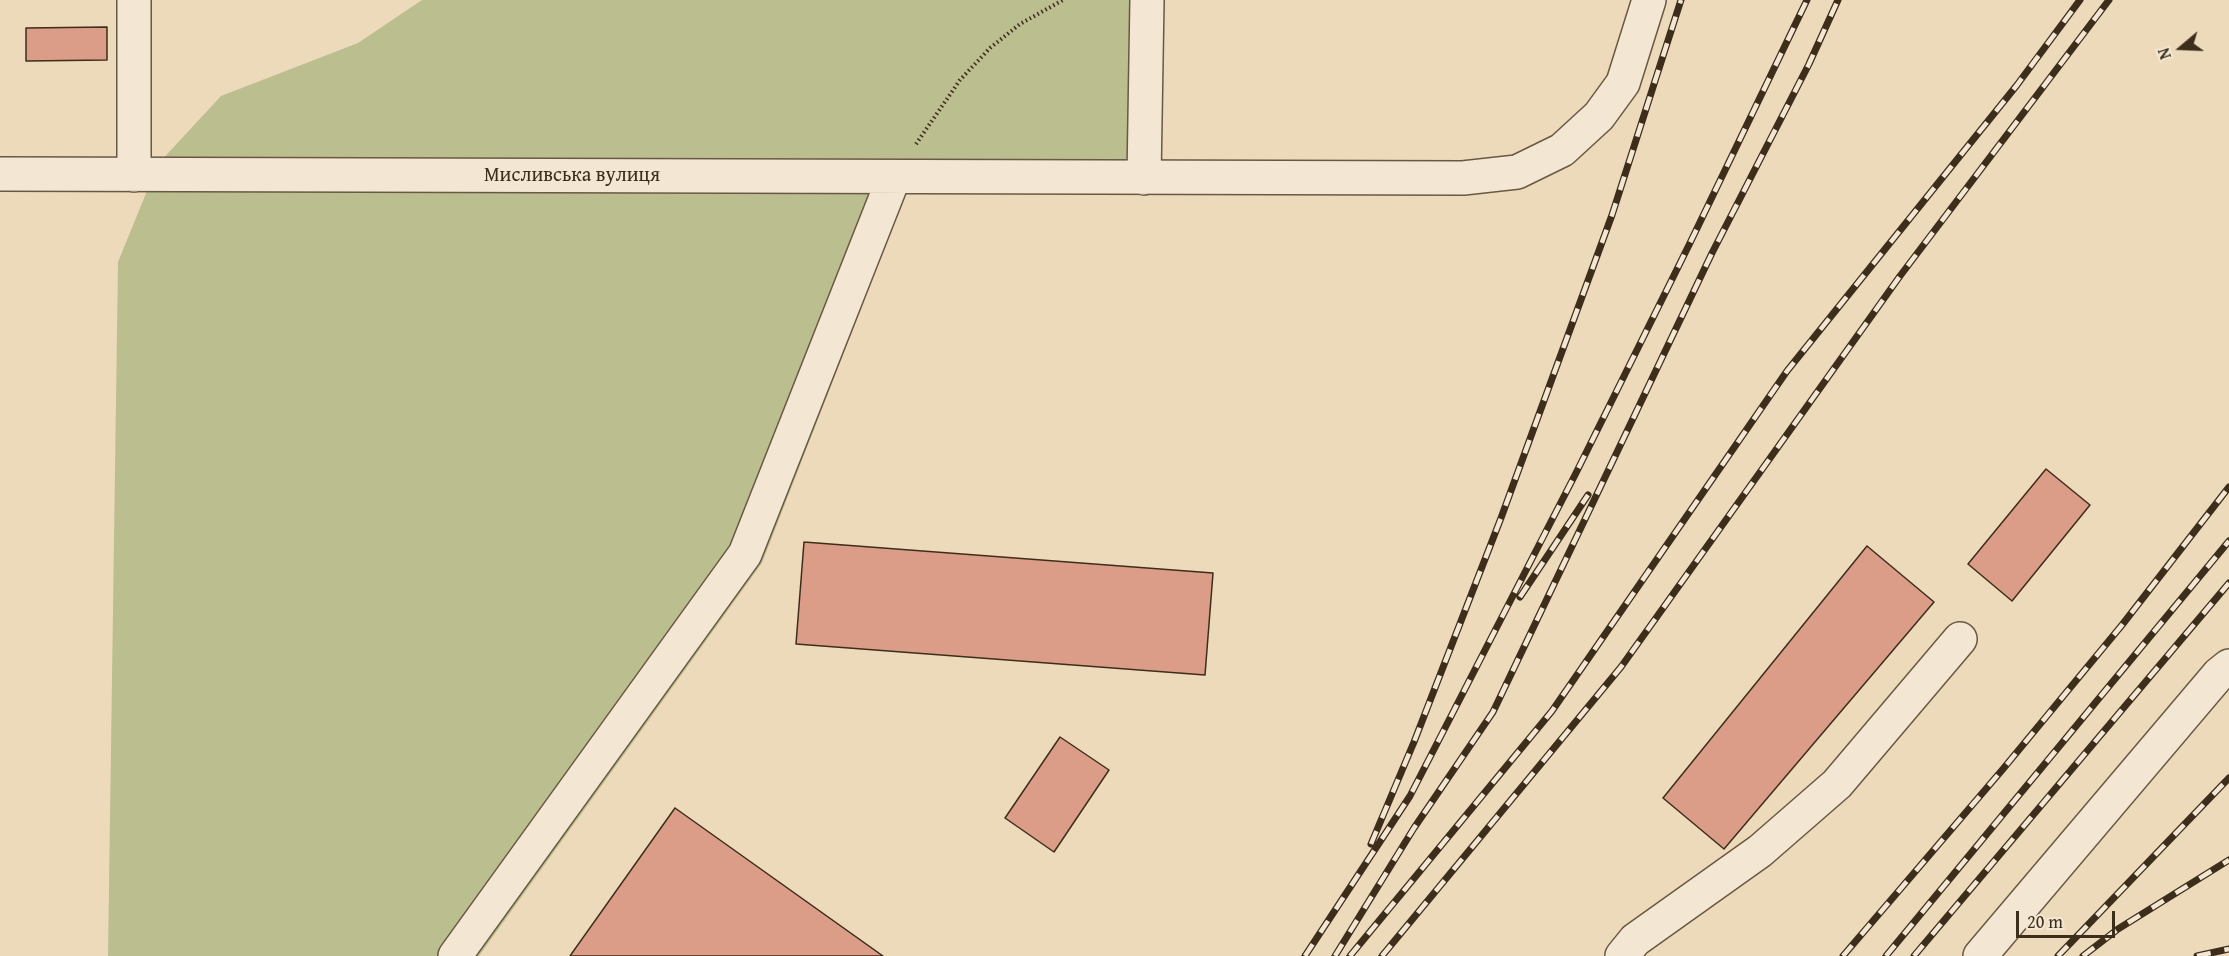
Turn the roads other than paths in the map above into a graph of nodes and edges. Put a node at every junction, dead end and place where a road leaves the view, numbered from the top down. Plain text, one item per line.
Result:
1 (134, 0) edge
2 (1147, 0) edge
3 (1649, 0) edge
4 (0, 174) edge
5 (134, 175) junction
6 (894, 177) junction
7 (1144, 178) junction
8 (1960, 639) dead end
9 (2229, 666) edge
10 (455, 956) edge
11 (1622, 956) edge
12 (1980, 956) edge

1 - 5 street
2 - 7 street
3 - 7 street, Мисливська вулиця
4 - 5 street, Мисливська вулиця
5 - 6 street, Мисливська вулиця
6 - 7 street, Мисливська вулиця
6 - 10 street
8 - 11 street
9 - 12 street

